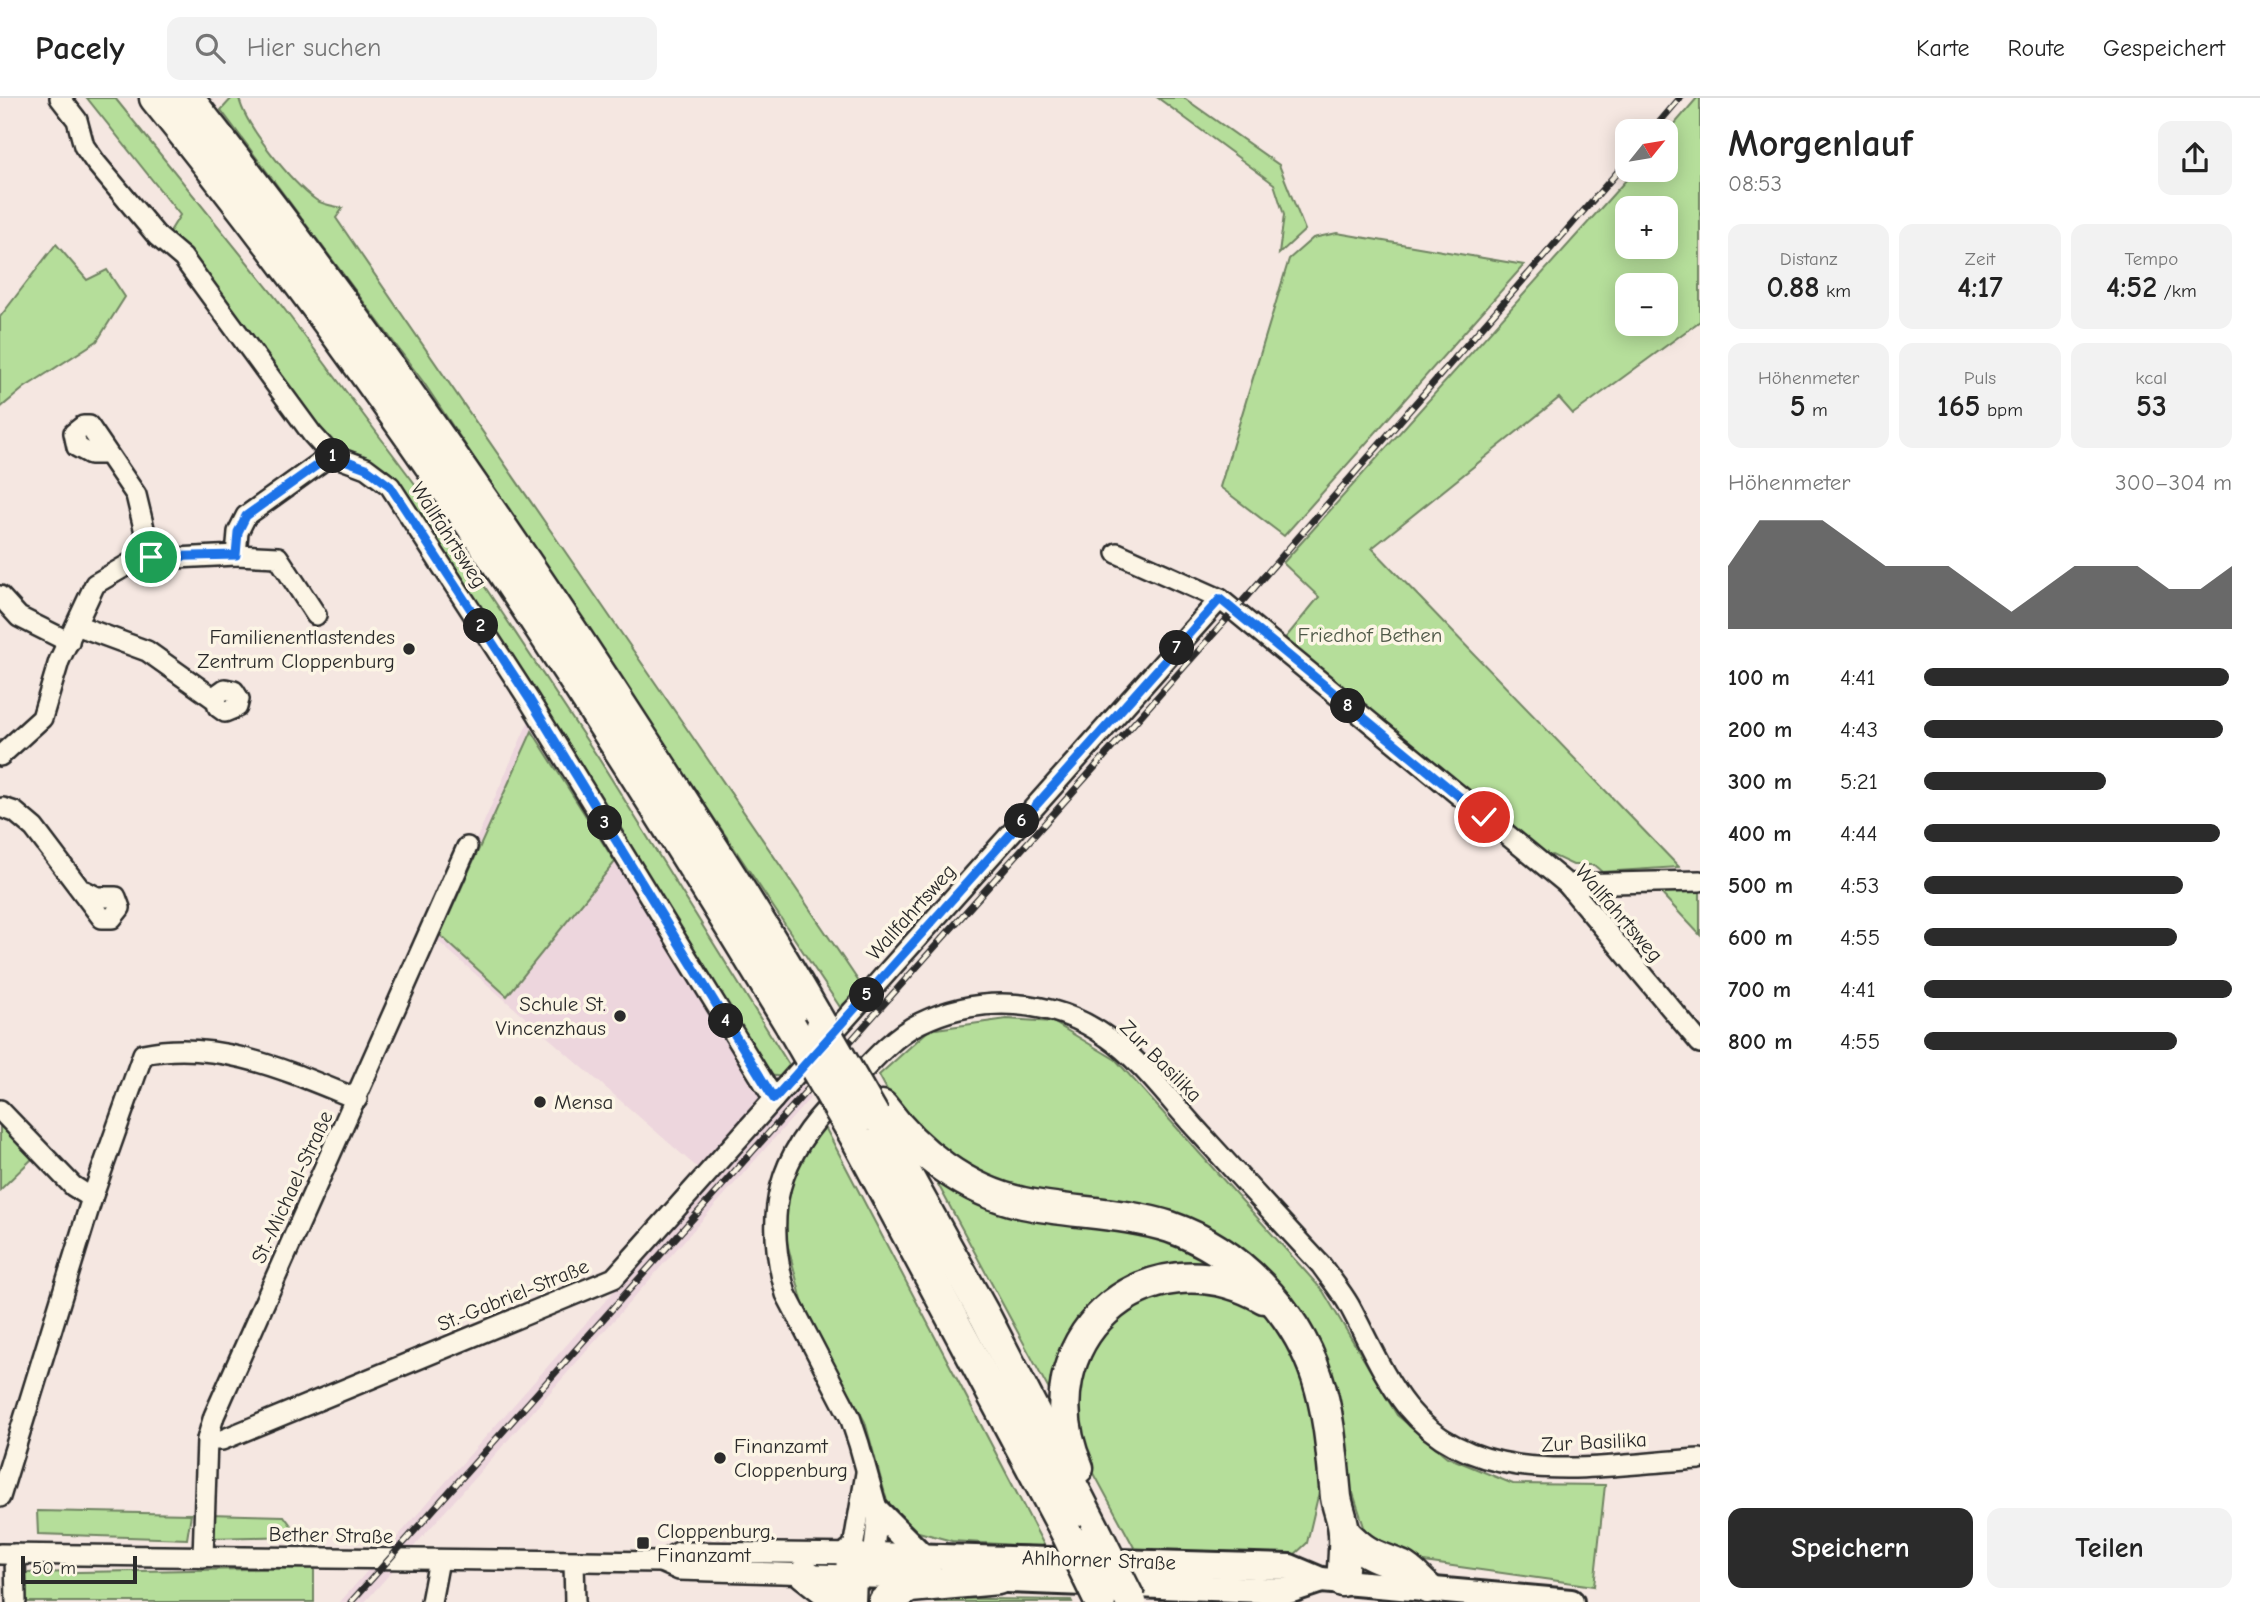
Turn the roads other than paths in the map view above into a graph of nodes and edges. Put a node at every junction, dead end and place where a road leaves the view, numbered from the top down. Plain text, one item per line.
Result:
1 (60, 98) edge
2 (155, 98) edge
3 (188, 98) edge
4 (106, 454) dead end
5 (331, 455) junction
6 (1117, 553) dead end
7 (236, 555) junction
8 (151, 557) junction
9 (0, 596) edge
10 (1220, 599) junction
11 (316, 614) dead end
12 (74, 634) junction
13 (216, 700) dead end
14 (0, 755) edge
15 (1, 809) edge
16 (467, 847) dead end
17 (1700, 881) edge
18 (1567, 884) junction
19 (85, 891) dead end
20 (808, 1020) junction
21 (1700, 1043) edge
22 (357, 1099) junction
23 (774, 1099) junction
24 (0, 1110) edge
25 (871, 1120) junction
26 (92, 1198) junction
27 (1276, 1306) junction
28 (208, 1440) junction
29 (1700, 1459) edge
30 (866, 1472) junction
31 (0, 1497) edge
32 (1336, 1501) junction
33 (878, 1512) junction
34 (1099, 1532) junction
35 (1344, 1532) junction
36 (7, 1554) edge
37 (922, 1555) junction
38 (203, 1557) junction
39 (439, 1560) junction
40 (661, 1562) junction
41 (574, 1563) junction
42 (805, 1574) joint
43 (998, 1580) junction
44 (858, 1581) edge
45 (1331, 1581) junction
46 (1427, 1588) junction
47 (16, 1602) edge
48 (431, 1602) edge
49 (575, 1602) edge
50 (884, 1602) edge
51 (1100, 1602) edge
52 (1131, 1602) edge
53 (1571, 1602) edge

1 - 5 street
2 - 20 highway
3 - 20 highway
4 - 8 street
5 - 7 street
5 - 23 street, Wallfahrtsweg
6 - 10 street
7 - 8 street
7 - 11 street
8 - 12 street
9 - 12 street
10 - 18 street, Wallfahrtsweg
10 - 23 street, Wallfahrtsweg
12 - 13 street
12 - 14 street
15 - 19 street
16 - 22 street, St.-Michael-Straße
17 - 18 street
18 - 21 street, Wallfahrtsweg
20 - 25 highway, bridge
22 - 26 street
22 - 28 street, St.-Michael-Straße
23 - 28 street, St.-Gabriel-Straße
24 - 26 street
25 - 27 highway
25 - 34 highway
25 - 51 highway, bridge
26 - 31 street
27 - 32 highway
27 - 34 highway
28 - 38 street, St.-Michael-Straße
29 - 30 street, Zur Basilika
30 - 33 street, Zur Basilika
30 - 44 street, Zur Basilika
32 - 35 highway
32 - 45 highway
33 - 37 main road
33 - 44 street, Zur Basilika
34 - 52 highway, bridge
35 - 45 highway
35 - 46 highway
36 - 38 street, Bether Straße
36 - 47 street
37 - 44 main road, Ahlhorner Straße
37 - 45 main road, Ahlhorner Straße
38 - 39 street, Bether Straße
39 - 41 street, Bether Straße
39 - 48 street
40 - 41 street, Bether Straße
40 - 42 street, Bether Straße
40 - 44 street, Bether Straße
41 - 49 street
42 - 44 highway
43 - 44 main road, Ahlhorner Straße
43 - 45 main road, Ahlhorner Straße
43 - 50 highway
45 - 46 main road, Ahlhorner Straße
46 - 53 main road, Ahlhorner Straße

